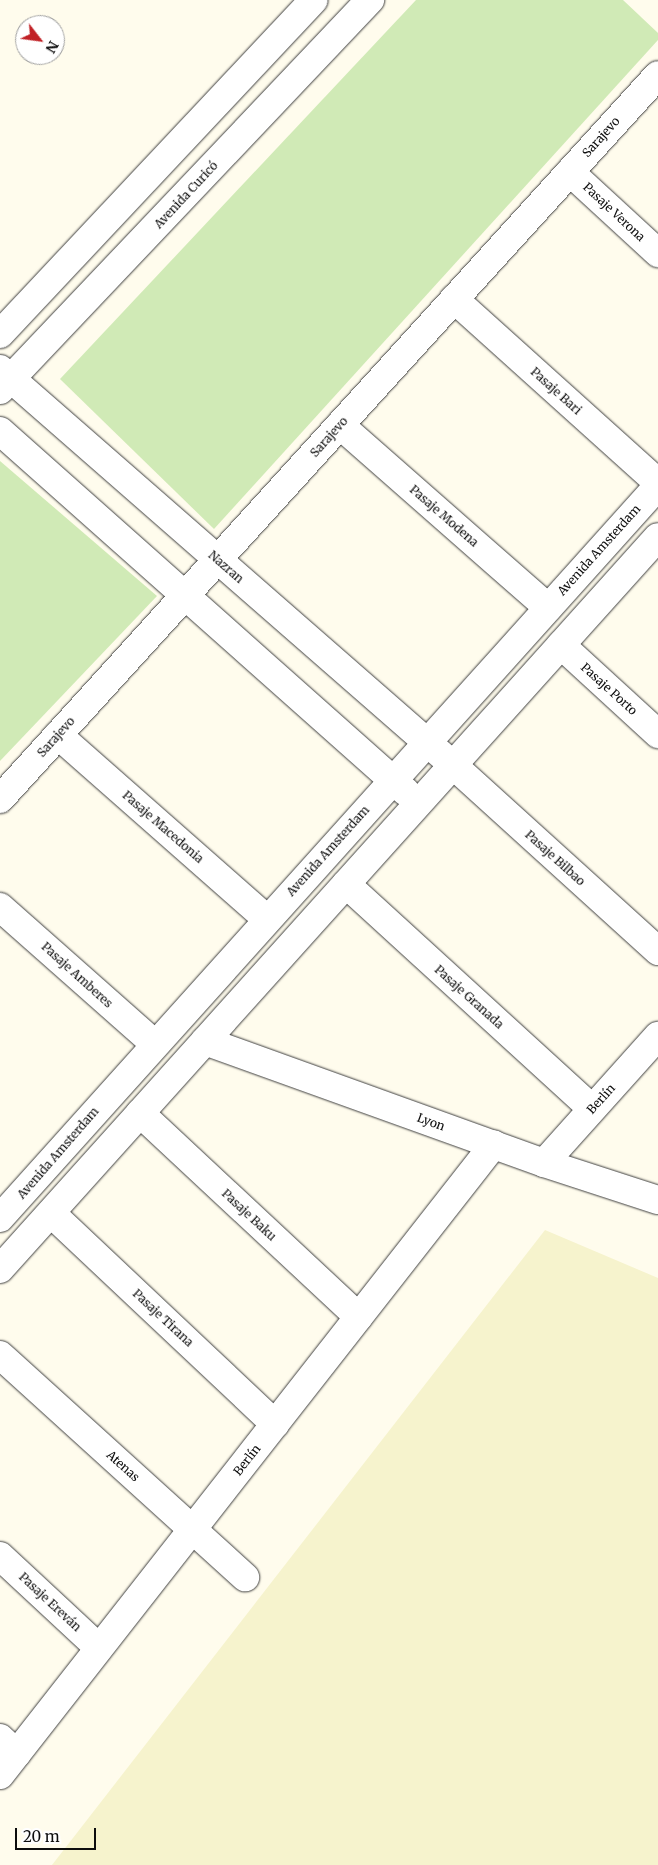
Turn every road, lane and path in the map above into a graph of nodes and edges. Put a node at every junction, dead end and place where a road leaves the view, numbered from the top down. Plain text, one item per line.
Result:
1 (314, 0) edge
2 (370, 0) edge
3 (658, 75) edge
4 (570, 172) junction
5 (658, 253) edge
6 (454, 299) junction
7 (0, 334) edge
8 (4, 379) edge
9 (340, 425) junction
10 (0, 431) edge
11 (658, 484) edge
12 (658, 537) edge
13 (218, 559) junction
14 (185, 595) junction
15 (548, 608) junction
16 (560, 645) junction
17 (58, 734) junction
18 (658, 734) edge
19 (426, 742) junction
20 (453, 765) junction
21 (392, 780) junction
22 (0, 799) edge
23 (419, 803) junction
24 (346, 884) junction
25 (0, 907) edge
26 (267, 919) junction
27 (658, 951) edge
28 (658, 1036) edge
29 (205, 1041) junction
30 (155, 1044) junction
31 (592, 1109) junction
32 (140, 1113) junction
33 (494, 1144) junction
34 (544, 1162) junction
35 (658, 1200) edge
36 (51, 1213) junction
37 (0, 1218) edge
38 (0, 1269) edge
39 (359, 1316) junction
40 (0, 1355) edge
41 (275, 1424) junction
42 (192, 1529) junction
43 (0, 1556) edge
44 (245, 1577) dead end
45 (99, 1648) junction
46 (8, 1746) edge
47 (0, 1775) edge

1 - 7 street
2 - 8 street, Avenida Curicó
3 - 4 street, Sarajevo
4 - 5 street, Pasaje Verona
4 - 6 street, Sarajevo
6 - 9 street, Sarajevo
6 - 11 street, Pasaje Bari
8 - 13 street, Nazran
9 - 13 street, Sarajevo
9 - 15 street, Pasaje Modena
10 - 14 street
11 - 15 street, Avenida Amsterdam
12 - 16 street
13 - 14 street, Sarajevo
13 - 19 street, Nazran
14 - 17 street, Sarajevo
14 - 21 street
15 - 19 street, Avenida Amsterdam
16 - 18 street, Pasaje Porto
16 - 20 street
17 - 22 street, Sarajevo
17 - 26 street, Pasaje Macedonia
19 - 20 street, Nazran
19 - 21 street, Avenida Amsterdam
20 - 23 street
20 - 27 street, Pasaje Bilbao
21 - 23 street
21 - 26 street, Avenida Amsterdam
23 - 24 street
24 - 29 street
24 - 31 street, Pasaje Granada
25 - 30 street, Pasaje Amberes
26 - 30 street, Avenida Amsterdam
28 - 31 street, Berlín
29 - 32 street
29 - 33 street, Lyon
30 - 37 street, Avenida Amsterdam
31 - 34 street, Berlín
32 - 36 street
32 - 39 street, Pasaje Baku
33 - 34 street, Lyon
33 - 39 street, Berlín
34 - 35 street, Lyon
36 - 38 street
36 - 41 street, Pasaje Tirana
39 - 41 street, Berlín
40 - 42 street, Atenas
41 - 42 street, Berlín
42 - 44 street, Atenas
42 - 45 street, Berlín
43 - 45 street, Pasaje Ereván
45 - 46 street, Berlín
46 - 47 street, Berlín

